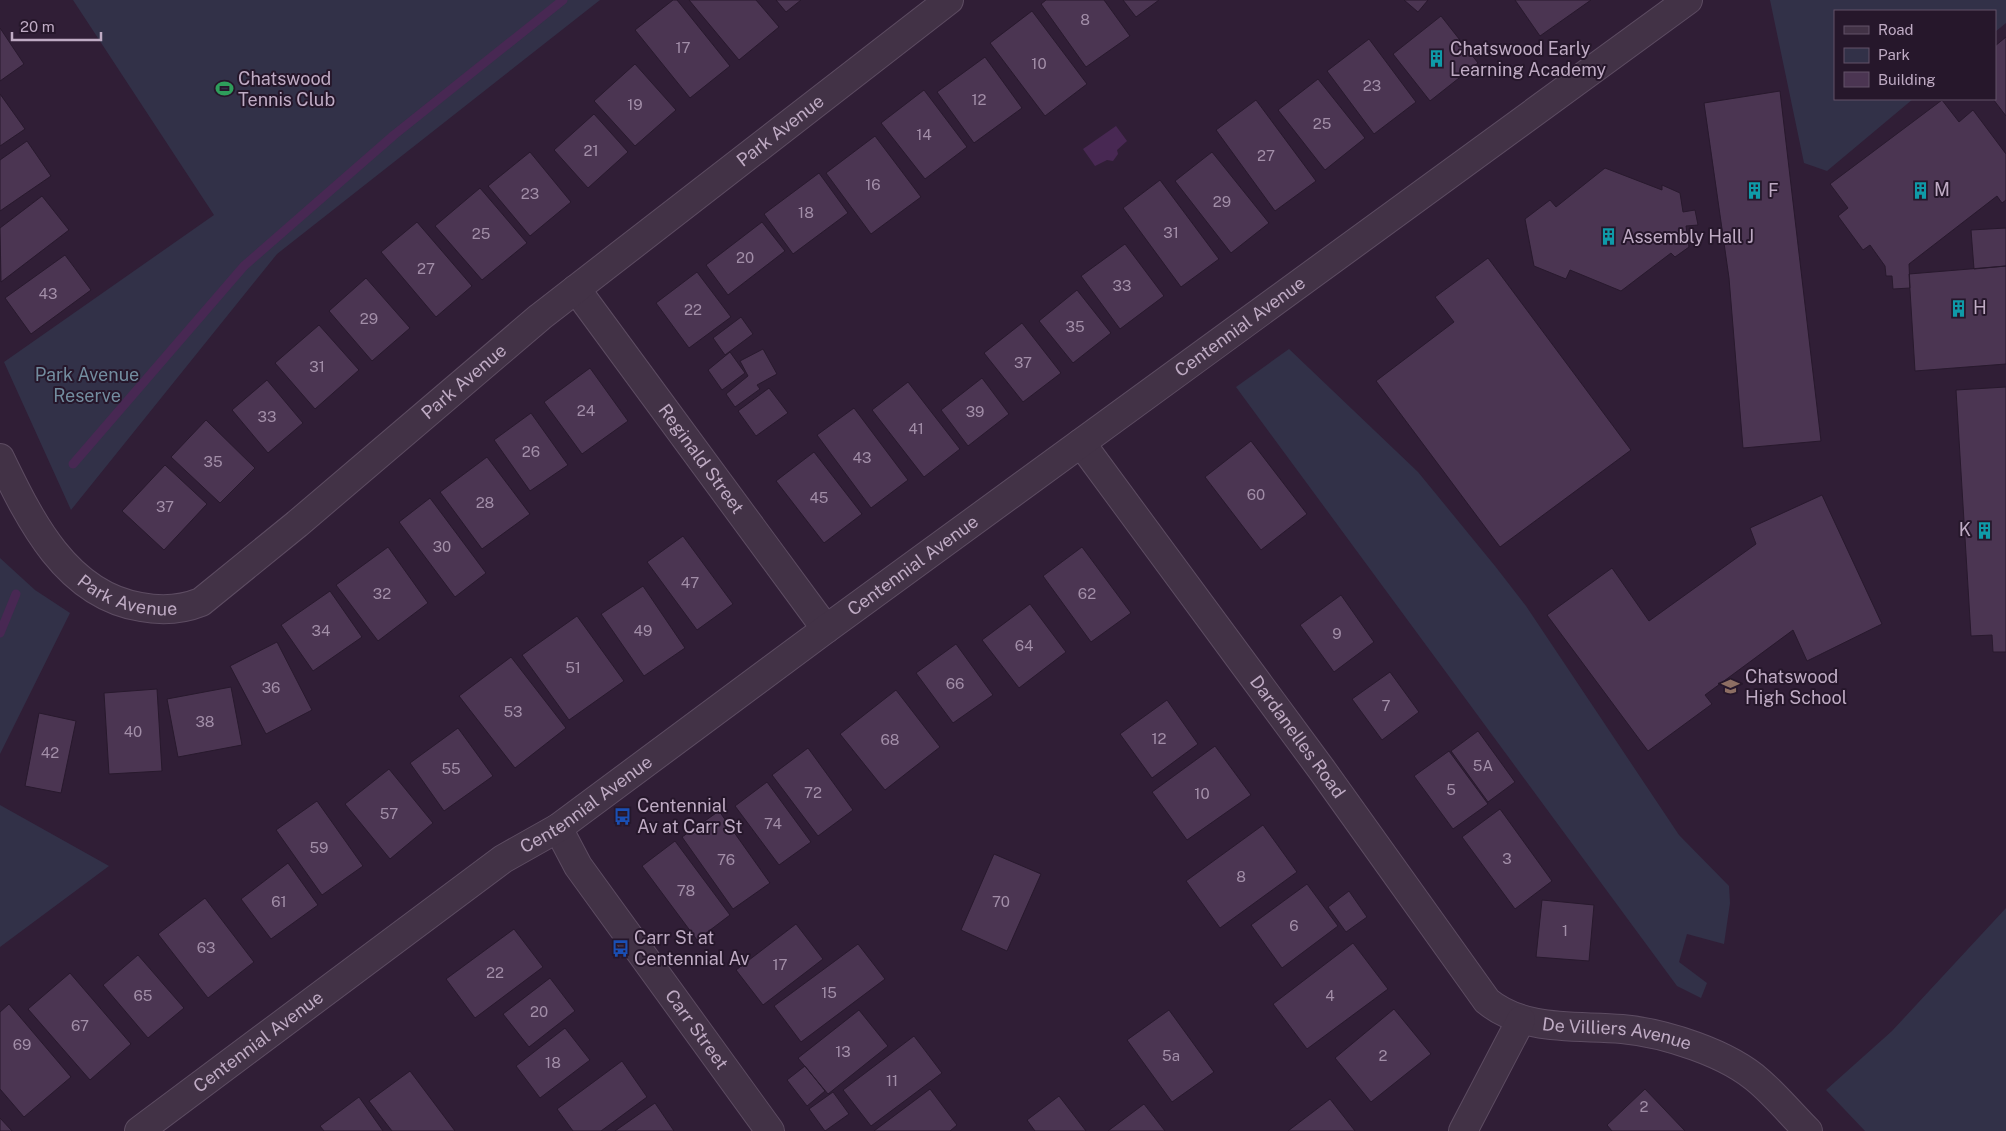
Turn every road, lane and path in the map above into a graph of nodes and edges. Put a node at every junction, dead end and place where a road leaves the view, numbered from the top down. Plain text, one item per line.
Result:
1 (949, 0) edge
2 (1688, 0) edge
3 (576, 289) junction
4 (1081, 444) junction
5 (0, 458) edge
6 (826, 629) junction
7 (558, 828) junction
8 (1521, 1020) junction
9 (139, 1131) edge
10 (770, 1131) edge
11 (1462, 1131) edge
12 (1808, 1131) edge

1 - 3 street, Park Avenue
2 - 4 street, Centennial Avenue
3 - 5 street, Park Avenue
3 - 6 street, Reginald Street
4 - 6 street, Centennial Avenue
4 - 8 street, Dardanelles Road
6 - 7 street, Centennial Avenue
7 - 9 street, Centennial Avenue
7 - 10 street, Carr Street
8 - 11 street, De Villiers Avenue
8 - 12 street, De Villiers Avenue

